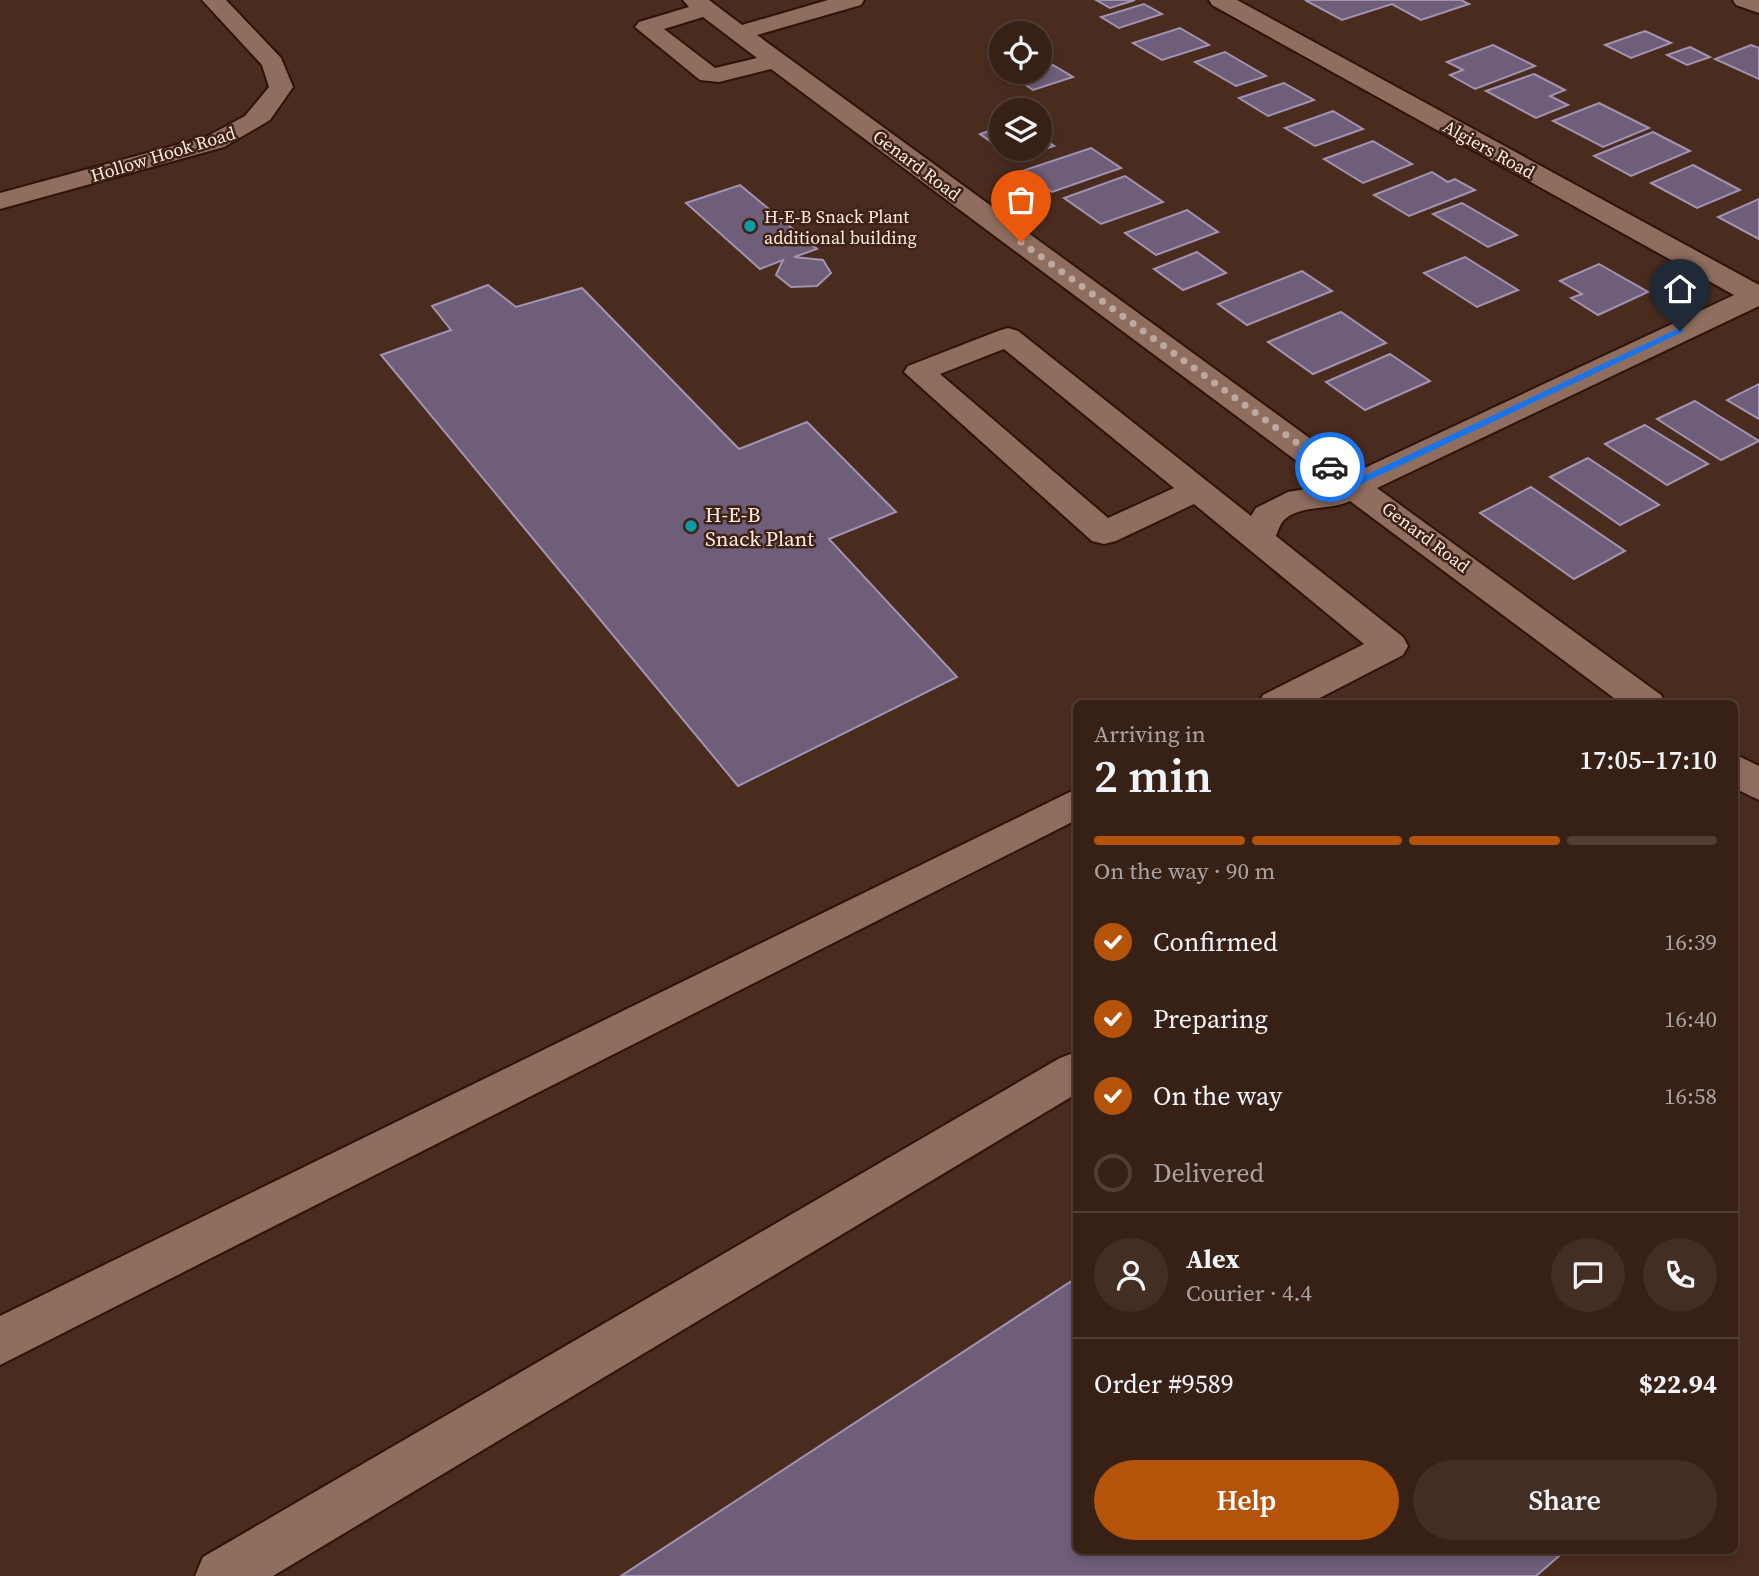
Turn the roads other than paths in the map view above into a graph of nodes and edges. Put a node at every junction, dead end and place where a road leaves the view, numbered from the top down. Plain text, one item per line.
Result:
1 (213, 0) edge
2 (853, 0) edge
3 (1220, 0) edge
4 (1744, 0) edge
5 (700, 5) edge
6 (1759, 6) edge
7 (739, 33) junction
8 (776, 60) junction
9 (0, 201) edge
10 (1758, 296) edge
11 (1198, 490) junction
12 (1340, 491) junction
13 (1258, 533) junction
14 (1284, 700) edge
15 (1642, 700) edge
16 (1738, 771) edge
17 (1759, 786) edge
18 (1073, 804) edge
19 (1073, 1073) edge
20 (0, 1341) edge
21 (222, 1576) edge

1 - 9 street, Hollow Hook Road
2 - 7 street
3 - 10 street, Algiers Road
4 - 6 street
5 - 7 street, Genard Road
5 - 8 street
7 - 8 street, Genard Road
8 - 12 street, Genard Road
10 - 12 street
11 - 11 street
11 - 13 street
12 - 13 street
12 - 15 street, Genard Road
13 - 14 street
16 - 17 street
18 - 20 street
19 - 21 street

